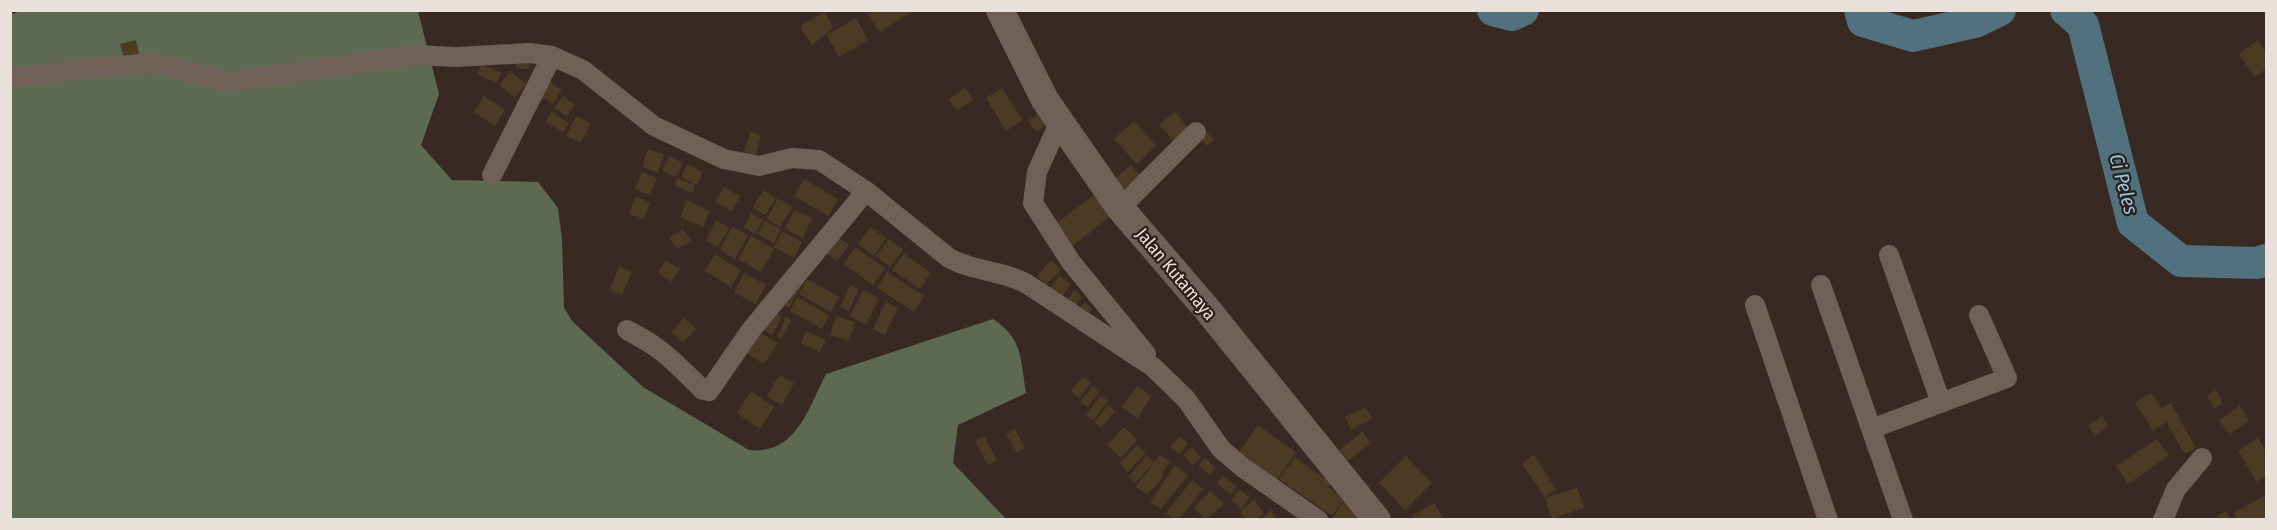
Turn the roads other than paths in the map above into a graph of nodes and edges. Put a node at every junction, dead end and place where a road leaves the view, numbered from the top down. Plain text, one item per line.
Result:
1 (1000, 10) edge
2 (552, 56) junction
3 (10, 79) edge
4 (1060, 121) junction
5 (1196, 132) dead end
6 (492, 175) dead end
7 (866, 191) junction
8 (1120, 208) junction
9 (1889, 255) dead end
10 (1821, 285) dead end
11 (1755, 305) dead end
12 (1979, 315) dead end
13 (627, 330) dead end
14 (1170, 381) junction
15 (1941, 403) junction
16 (1871, 429) junction
17 (2202, 458) dead end
18 (1318, 519) edge
19 (1377, 519) edge
20 (1828, 519) edge
21 (1903, 519) edge
22 (2163, 519) edge

1 - 4 main road, Jalan Kutamaya
2 - 3 street
2 - 6 street
2 - 7 street
4 - 8 main road, Jalan Kutamaya
4 - 14 street
5 - 8 street
7 - 13 street
7 - 14 street
8 - 19 main road, Jalan Kutamaya
9 - 15 street
10 - 16 street
11 - 20 street
12 - 15 street
14 - 18 street
15 - 16 street
16 - 21 street
17 - 22 street

